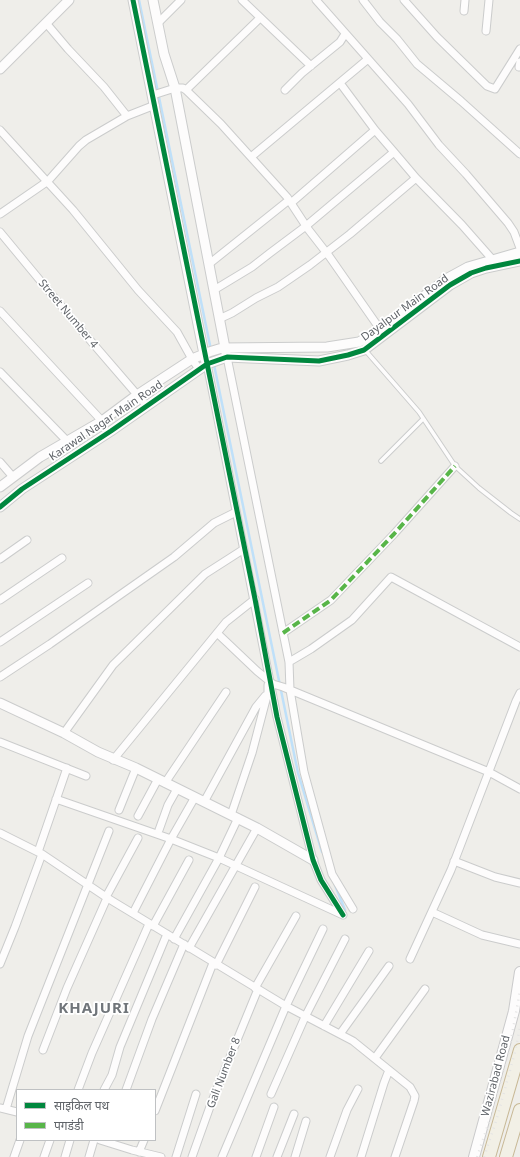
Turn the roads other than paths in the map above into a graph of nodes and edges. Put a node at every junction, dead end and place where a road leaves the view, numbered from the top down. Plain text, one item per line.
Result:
1 (69, 0) edge
2 (133, 0) edge
3 (153, 0) edge
4 (181, 0) edge
5 (242, 0) edge
6 (316, 0) edge
7 (363, 0) edge
8 (404, 0) edge
9 (465, 0) edge
10 (489, 0) edge
11 (464, 11) dead end
12 (260, 18) junction
13 (46, 23) junction
14 (158, 23) junction
15 (486, 30) dead end
16 (345, 34) junction
17 (520, 49) edge
18 (368, 59) junction
19 (311, 66) junction
20 (0, 69) edge
21 (340, 82) junction
22 (171, 89) junction
23 (186, 90) junction
24 (285, 90) dead end
25 (154, 94) junction
26 (155, 105) junction
27 (126, 116) junction
28 (0, 130) edge
29 (375, 130) junction
30 (394, 152) junction
31 (520, 154) edge
32 (251, 157) junction
33 (416, 178) junction
34 (48, 181) junction
35 (290, 201) junction
36 (0, 214) edge
37 (306, 226) junction
38 (0, 232) edge
39 (520, 248) edge
40 (520, 252) edge
41 (326, 253) junction
42 (492, 259) junction
43 (520, 261) edge
44 (208, 264) junction
45 (214, 290) junction
46 (0, 310) edge
47 (219, 319) junction
48 (383, 333) junction
49 (364, 350) junction
50 (207, 353) junction
51 (224, 353) junction
52 (192, 359) junction
53 (206, 365) junction
54 (0, 372) edge
55 (137, 395) junction
56 (146, 406) junction
57 (424, 419) junction
58 (102, 421) junction
59 (67, 441) junction
60 (381, 461) dead end
61 (0, 462) edge
62 (455, 466) junction
63 (13, 477) junction
64 (0, 487) edge
65 (0, 507) edge
66 (236, 512) junction
67 (520, 518) edge
68 (27, 540) dead end
69 (244, 549) junction
70 (62, 558) dead end
71 (0, 559) edge
72 (88, 584) dead end
73 (255, 599) junction
74 (0, 600) edge
75 (217, 633) junction
76 (283, 633) junction
77 (0, 642) edge
78 (520, 647) edge
79 (289, 662) junction
80 (0, 677) edge
81 (270, 682) junction
82 (286, 688) junction
83 (226, 692) dead end
84 (520, 693) edge
85 (267, 694) junction
86 (0, 703) edge
87 (64, 733) junction
88 (0, 742) edge
89 (113, 760) junction
90 (68, 768) junction
91 (136, 768) junction
92 (489, 772) junction
93 (86, 776) dead end
94 (162, 781) junction
95 (520, 788) edge
96 (177, 789) junction
97 (195, 798) junction
98 (56, 799) junction
99 (204, 802) junction
100 (119, 810) dead end
101 (138, 816) dead end
102 (234, 816) junction
103 (257, 828) junction
104 (159, 830) dead end
105 (109, 831) dead end
106 (0, 833) edge
107 (138, 838) dead end
108 (171, 839) junction
109 (40, 853) junction
110 (219, 858) junction
111 (189, 860) dead end
112 (313, 860) junction
113 (454, 861) junction
114 (236, 865) junction
115 (520, 883) edge
116 (87, 885) junction
117 (255, 887) dead end
118 (107, 898) junction
119 (353, 909) dead end
120 (432, 912) junction
121 (133, 914) junction
122 (296, 916) dead end
123 (151, 925) junction
124 (323, 930) dead end
125 (167, 934) junction
126 (174, 938) junction
127 (345, 939) dead end
128 (520, 944) edge
129 (186, 946) junction
130 (370, 951) dead end
131 (410, 959) dead end
132 (0, 964) edge
133 (215, 964) junction
134 (388, 966) dead end
135 (520, 972) edge
136 (256, 989) junction
137 (425, 989) dead end
138 (286, 1006) junction
139 (305, 1017) junction
140 (324, 1026) junction
141 (340, 1034) junction
142 (43, 1050) dead end
143 (520, 1050) edge
144 (374, 1058) junction
145 (389, 1070) junction
146 (78, 1089) edge
147 (105, 1089) edge
148 (126, 1089) edge
149 (358, 1089) dead end
150 (196, 1094) dead end
151 (272, 1094) dead end
152 (274, 1107) dead end
153 (3, 1108) edge
154 (156, 1109) edge
155 (520, 1110) edge
156 (16, 1112) edge
157 (294, 1114) dead end
158 (306, 1121) dead end
159 (20, 1141) edge
160 (50, 1141) edge
161 (70, 1141) edge
162 (94, 1141) edge
163 (107, 1141) edge
164 (143, 1141) edge
165 (134, 1153) edge
166 (14, 1157) edge
167 (44, 1157) edge
168 (65, 1157) edge
169 (88, 1157) edge
170 (161, 1157) edge
171 (176, 1157) edge
172 (192, 1157) edge
173 (222, 1157) edge
174 (256, 1157) edge
175 (277, 1157) edge
176 (295, 1157) edge
177 (330, 1157) edge
178 (361, 1157) edge
179 (396, 1157) edge
180 (474, 1157) edge
181 (490, 1157) edge
182 (506, 1157) edge

1 - 13 street
2 - 25 street
3 - 14 street
4 - 14 street
5 - 12 street
6 - 16 street
7 - 31 street
8 - 17 street
9 - 11 street
10 - 15 street
12 - 19 street
12 - 23 street
13 - 20 street
13 - 27 street
14 - 22 street
16 - 18 street
16 - 19 street
18 - 21 street
18 - 39 street
19 - 24 street
21 - 29 street
21 - 32 street
22 - 23 street
22 - 25 street
22 - 44 street
23 - 32 street
25 - 26 street
26 - 27 street
26 - 50 street
27 - 34 street
28 - 34 street
29 - 30 street
29 - 35 street
30 - 33 street
30 - 37 street
32 - 35 street
33 - 41 street
33 - 42 street
34 - 36 street
34 - 52 street
35 - 37 street
35 - 44 street
37 - 41 street
37 - 45 street
38 - 55 street, Street Number 4
40 - 42 street, Dayalpur Main Road
41 - 47 street
41 - 48 street
42 - 48 street, Dayalpur Main Road
43 - 48 street, Dayalpur Main Road
44 - 45 street
45 - 47 street
46 - 58 street
47 - 51 street
48 - 49 street, Dayalpur Main Road
48 - 51 street, Dayalpur Main Road
49 - 51 street, Dayalpur Main Road
49 - 57 lane
50 - 51 street, Karawal Nagar Main Road
50 - 52 street, Karawal Nagar Main Road
50 - 53 street
51 - 53 street, Karawal Nagar Main Road
51 - 76 street
52 - 53 street
52 - 55 street, Karawal Nagar Main Road
53 - 56 street, Karawal Nagar Main Road
53 - 66 street
54 - 59 street
55 - 56 street, Street Number 4
55 - 58 street, Karawal Nagar Main Road
56 - 65 street, Karawal Nagar Main Road
57 - 60 lane
57 - 62 lane
58 - 59 street, Karawal Nagar Main Road
59 - 63 street, Karawal Nagar Main Road
61 - 63 street
62 - 67 lane
62 - 76 street
63 - 64 street, Karawal Nagar Main Road
66 - 69 street
66 - 80 street
68 - 71 street
69 - 73 street
69 - 87 street
70 - 74 street
72 - 77 street
73 - 75 street
73 - 81 street
75 - 81 street
75 - 89 street
76 - 79 street
78 - 79 street
79 - 82 street
81 - 82 street
81 - 85 street
81 - 112 street
82 - 92 street
82 - 119 street
83 - 94 street
84 - 92 street
85 - 99 street
85 - 102 street
86 - 87 street
87 - 89 street
88 - 90 street
89 - 91 street
90 - 93 street
90 - 98 street
91 - 94 street
91 - 100 street
92 - 95 street
92 - 113 street
94 - 96 street
94 - 101 street
96 - 97 street
96 - 104 street
97 - 99 street
97 - 108 street
98 - 108 street
98 - 109 street
99 - 102 street
102 - 103 street
102 - 110 street
103 - 112 street
103 - 114 street
105 - 116 street
106 - 109 street
107 - 118 street
108 - 110 street
108 - 121 street
109 - 116 street
109 - 132 street
110 - 114 street
110 - 126 street
111 - 123 street
112 - 114 street
113 - 115 street
113 - 120 street
114 - 129 street
116 - 118 street
116 - 153 street
117 - 133 street
118 - 121 street
118 - 142 street
120 - 128 street
120 - 131 street
121 - 123 street
122 - 136 street, Gali Number 8
123 - 125 street
123 - 146 street
124 - 138 street
125 - 126 street
125 - 147 street
126 - 129 street
127 - 139 street
129 - 133 street
129 - 148 street
130 - 140 street
133 - 136 street
133 - 154 street
134 - 141 street
135 - 180 main road, Wazirabad Road
136 - 138 street
136 - 172 street, Gali Number 8
137 - 144 street
138 - 139 street
138 - 173 street
139 - 140 street
139 - 151 street
140 - 141 street
141 - 144 street
143 - 181 highway, Wazirabad Road
144 - 145 street
145 - 178 street
145 - 179 street
149 - 177 street
150 - 171 street
152 - 174 street
153 - 156 street
155 - 182 highway
157 - 175 street
158 - 176 street
159 - 166 street
160 - 167 street
161 - 168 street
162 - 169 street
163 - 165 street
164 - 165 street
165 - 170 street

